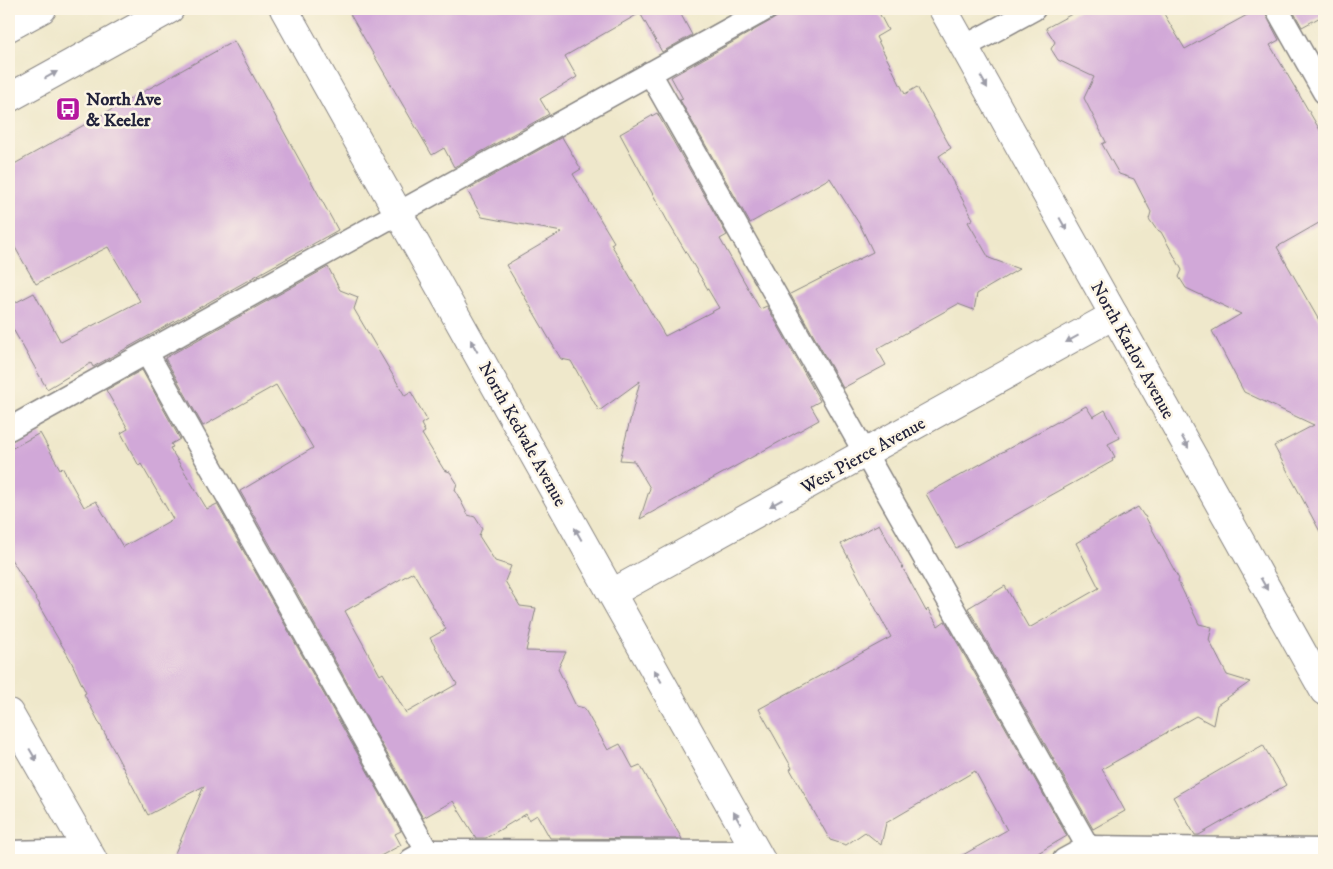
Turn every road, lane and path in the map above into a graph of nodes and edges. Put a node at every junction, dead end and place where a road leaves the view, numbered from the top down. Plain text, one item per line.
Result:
1 (42, 9) edge
2 (170, 9) edge
3 (284, 9) edge
4 (766, 9) edge
5 (943, 9) edge
6 (1034, 9) edge
7 (1277, 9) edge
8 (9, 27) edge
9 (964, 47) junction
10 (650, 73) junction
11 (1324, 92) edge
12 (9, 98) edge
13 (399, 212) junction
14 (1114, 316) junction
15 (147, 353) junction
16 (9, 430) edge
17 (866, 453) junction
18 (612, 593) junction
19 (1324, 691) edge
20 (9, 713) edge
21 (1088, 847) junction
22 (1324, 850) edge
23 (9, 852) edge
24 (90, 855) edge
25 (418, 856) edge
26 (759, 856) edge
27 (1064, 860) edge

1 - 8 street
12 -> 2 street
3 - 13 street, North Kedvale Avenue
4 - 10 lane
5 - 9 street, North Karlov Avenue
6 - 9 lane
7 - 11 lane
9 -> 14 street, North Karlov Avenue
10 - 13 lane
10 - 17 lane
13 - 15 lane
18 -> 13 street, North Kedvale Avenue
14 -> 17 street, West Pierce Avenue
14 -> 19 street, North Karlov Avenue
15 - 16 lane
15 - 25 lane
17 -> 18 street, West Pierce Avenue
17 - 21 lane
26 -> 18 street, North Kedvale Avenue
20 -> 24 street
21 - 22 lane
21 - 27 lane
23 - 24 lane
25 - 26 lane

